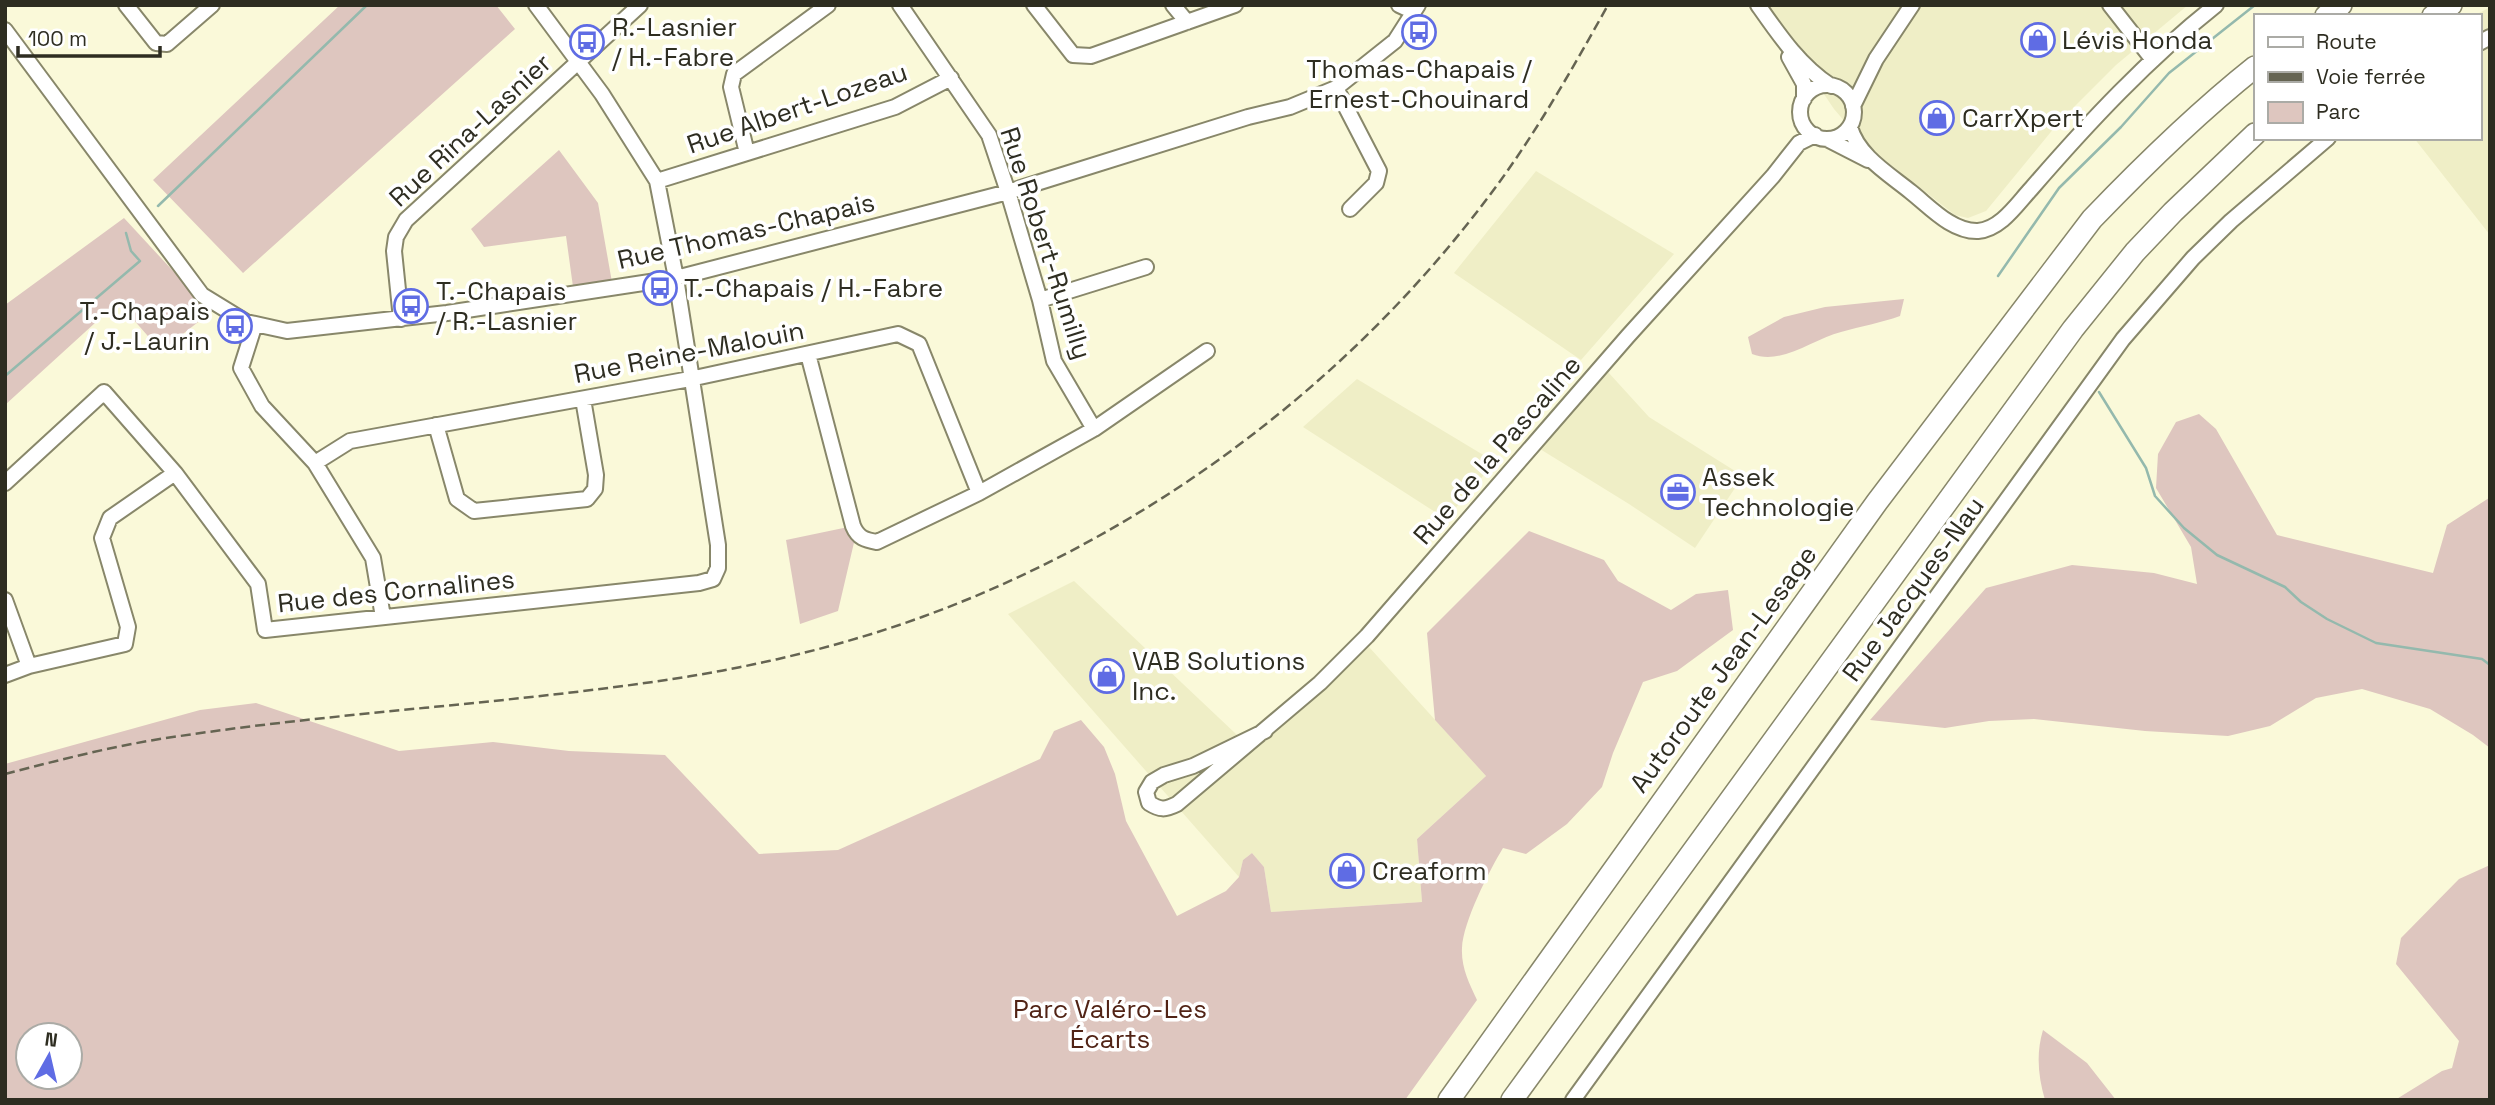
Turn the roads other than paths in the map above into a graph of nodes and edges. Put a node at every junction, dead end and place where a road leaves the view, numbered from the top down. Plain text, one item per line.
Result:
1 (126, 5) edge
2 (212, 5) edge
3 (536, 5) edge
4 (640, 5) edge
5 (828, 5) edge
6 (900, 5) edge
7 (1034, 5) edge
8 (1173, 5) edge
9 (1235, 5) edge
10 (1399, 5) edge
11 (1758, 5) edge
12 (1912, 5) edge
13 (2110, 5) edge
14 (2216, 5) edge
15 (1415, 9) edge
16 (1187, 22) junction
17 (5, 30) edge
18 (1782, 39) junction
19 (1876, 59) junction
20 (2153, 60) junction
21 (578, 62) junction
22 (2254, 68) edge
23 (951, 78) junction
24 (1336, 88) junction
25 (1836, 88) junction
26 (1804, 99) junction
27 (1853, 106) junction
28 (1801, 117) junction
29 (1850, 127) junction
30 (2254, 135) edge
31 (1821, 137) junction
32 (2326, 140) edge
33 (747, 153) junction
34 (1873, 162) junction
35 (657, 181) junction
36 (1008, 192) junction
37 (1756, 192) junction
38 (1350, 209) dead end
39 (1146, 267) dead end
40 (676, 278) junction
41 (1040, 300) junction
42 (401, 319) junction
43 (255, 324) junction
44 (1207, 351) dead end
45 (808, 354) junction
46 (690, 379) junction
47 (583, 399) junction
48 (436, 425) junction
49 (1094, 429) junction
50 (314, 463) junction
51 (176, 473) junction
52 (5, 483) edge
53 (979, 493) junction
54 (5, 600) edge
55 (383, 617) junction
56 (29, 666) junction
57 (5, 675) edge
58 (1265, 731) junction
59 (1449, 1100) edge
60 (1512, 1100) edge
61 (1573, 1100) edge

1 - 2 street
3 - 21 street
4 - 21 street, Rue Rina-Lasnier
5 - 33 street
6 - 23 street, Rue Robert-Rumilly
7 - 16 street
8 - 16 street
9 - 16 street
10 - 15 street
11 - 18 street
12 - 19 street
13 - 20 street
14 - 20 street
15 - 24 street, Rue Thomas-Chapais
17 - 43 street, Rue Thomas-Chapais
18 - 25 street
18 - 26 street
19 - 25 street
19 - 27 street
20 - 34 street
21 - 35 street
21 - 42 street, Rue Rina-Lasnier
22 - 59 highway, Autoroute Jean-Lesage
23 - 33 street, Rue Albert-Lozeau
23 - 36 street, Rue Robert-Rumilly
24 - 36 street, Rue Thomas-Chapais
24 - 38 street
25 - 26 street
25 - 27 street
26 - 28 street
27 - 29 street
28 - 31 street
28 - 37 street, Rue de la Pascaline
29 - 31 street
29 - 34 street
30 - 60 highway
31 - 34 street
31 - 37 street, Rue de la Pascaline
32 - 61 street, Rue Jacques-Nau
33 - 35 street, Rue Albert-Lozeau
35 - 40 street
36 - 40 street, Rue Thomas-Chapais
36 - 41 street, Rue Robert-Rumilly
37 - 58 street, Rue de la Pascaline
39 - 41 street
40 - 42 street, Rue Thomas-Chapais
40 - 46 street
41 - 49 street, Rue Robert-Rumilly
42 - 43 street, Rue Thomas-Chapais
43 - 50 street
44 - 49 street
45 - 46 street, Rue Reine-Malouin
45 - 53 street, Rue Reine-Malouin
45 - 53 street
46 - 47 street, Rue Reine-Malouin
46 - 55 street, Rue des Cornalines
47 - 48 street, Rue Reine-Malouin
47 - 48 street
48 - 50 street, Rue Reine-Malouin
49 - 53 street
50 - 55 street
51 - 52 street, Rue des Cornalines
51 - 55 street, Rue des Cornalines
51 - 56 street
54 - 56 street
56 - 57 street
58 - 58 street, Rue de la Pascaline

